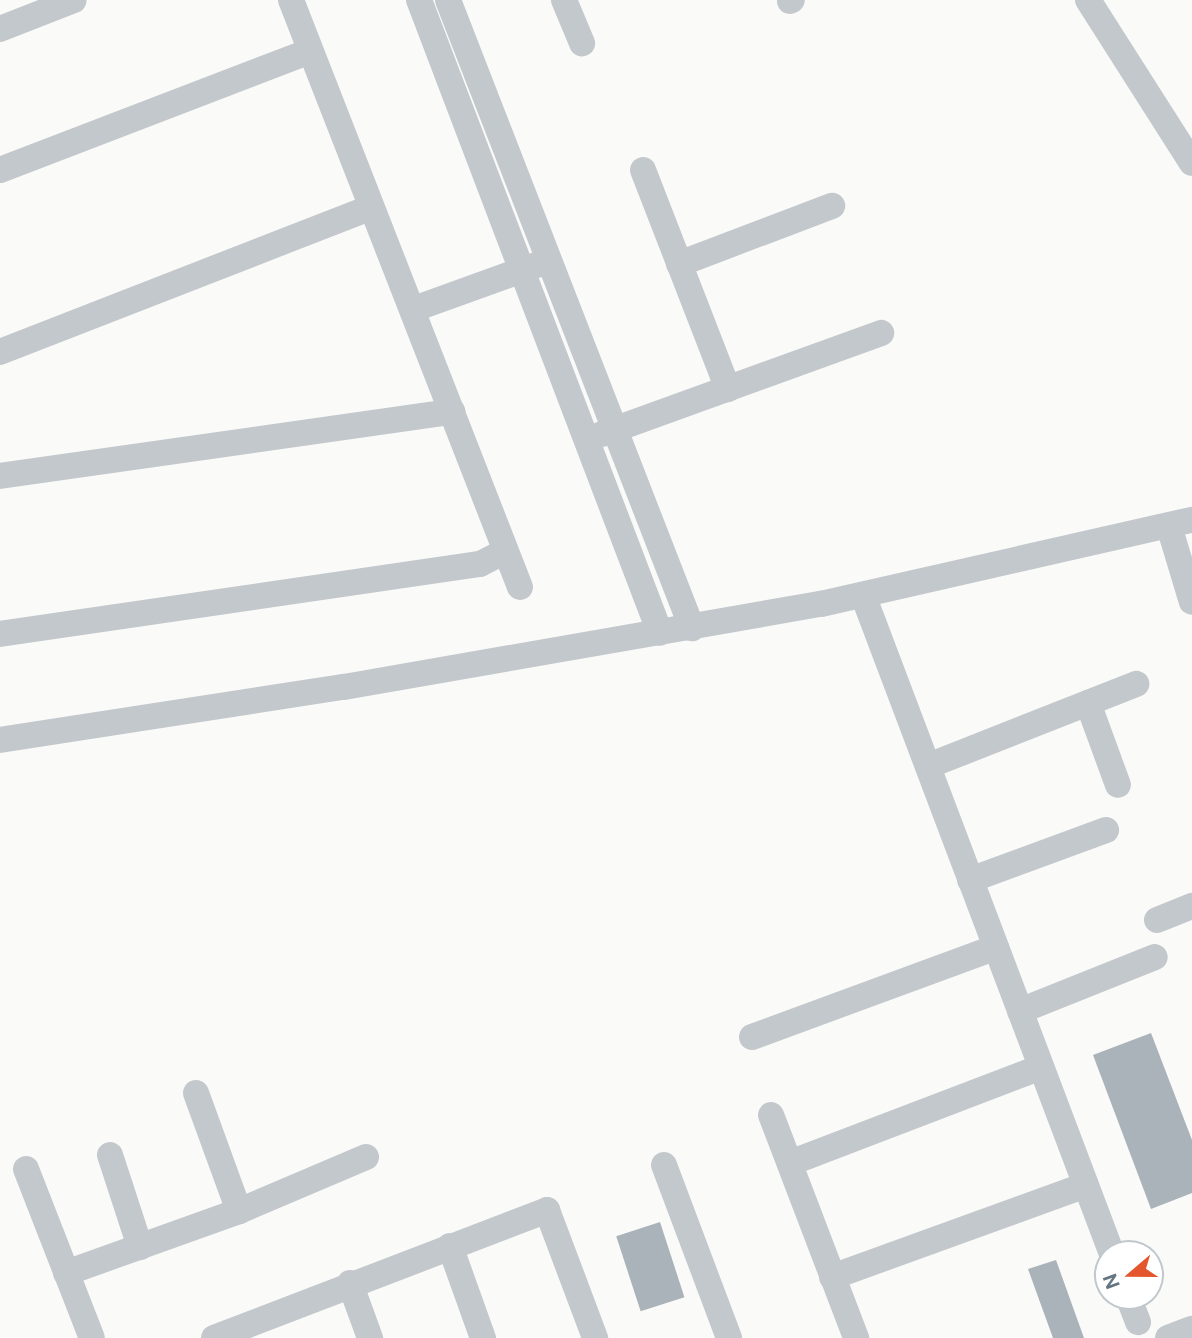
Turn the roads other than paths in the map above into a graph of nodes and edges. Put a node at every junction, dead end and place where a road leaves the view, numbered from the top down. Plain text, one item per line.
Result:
1 (75, 0) edge
2 (291, 0) edge
3 (419, 0) edge
4 (448, 0) edge
5 (564, 0) edge
6 (1088, 0) edge
7 (0, 29) edge
8 (582, 43) dead end
9 (310, 51) junction
10 (1192, 163) edge
11 (0, 170) edge
12 (643, 170) dead end
13 (832, 206) dead end
14 (370, 208) junction
15 (550, 259) junction
16 (679, 264) junction
17 (523, 270) junction
18 (414, 309) junction
19 (881, 332) dead end
20 (0, 352) edge
21 (728, 389) junction
22 (452, 412) junction
23 (617, 429) junction
24 (588, 439) junction
25 (0, 476) edge
26 (1180, 523) edge
27 (504, 552) junction
28 (520, 587) dead end
29 (863, 595) junction
30 (1192, 602) edge
31 (692, 628) junction
32 (0, 634) edge
33 (660, 634) junction
34 (1136, 684) dead end
35 (1088, 703) junction
36 (0, 740) edge
37 (928, 765) junction
38 (1118, 785) dead end
39 (1107, 830) dead end
40 (970, 880) junction
41 (1192, 906) edge
42 (1157, 920) dead end
43 (996, 947) junction
44 (1155, 957) dead end
45 (1020, 1011) junction
46 (751, 1037) dead end
47 (1041, 1067) junction
48 (196, 1093) dead end
49 (771, 1115) dead end
50 (110, 1155) dead end
51 (366, 1157) dead end
52 (790, 1163) junction
53 (664, 1165) dead end
54 (26, 1169) dead end
55 (1086, 1185) junction
56 (239, 1211) junction
57 (1107, 1240) edge
58 (450, 1246) junction
59 (140, 1247) junction
60 (66, 1273) junction
61 (832, 1277) junction
62 (350, 1283) junction
63 (1133, 1310) edge
64 (1138, 1322) dead end
65 (265, 1329) edge
66 (1192, 1329) edge
67 (92, 1338) edge
68 (214, 1338) edge
69 (370, 1338) edge
70 (484, 1338) edge
71 (595, 1338) edge
72 (729, 1338) edge
73 (856, 1338) edge
74 (1168, 1338) edge

1 - 7 street
2 - 9 street
3 - 17 street
4 - 15 street
5 - 8 street
6 - 10 street
9 - 11 street
9 - 14 street
12 - 16 street
13 - 16 street
14 - 18 street
14 - 20 street
15 - 17 street
15 - 23 street
16 - 21 street
17 - 18 street
17 - 24 street
18 - 22 street
19 - 21 street
21 - 23 street
22 - 25 street
22 - 27 street
23 - 24 street
23 - 31 street
24 - 33 street
26 - 29 street
26 - 30 street
27 - 28 street
27 - 32 street
29 - 31 street
29 - 37 street
31 - 33 street
33 - 36 street
34 - 35 street
35 - 37 street
35 - 38 street
37 - 40 street
39 - 40 street
40 - 43 street
41 - 42 street
43 - 45 street
43 - 46 street
44 - 45 street
45 - 47 street
47 - 52 street
47 - 55 street
48 - 56 street
49 - 52 street
50 - 59 street
51 - 56 street
52 - 61 street
53 - 72 street
54 - 60 street
55 - 57 street
55 - 61 street
56 - 59 street
58 - 62 street
58 - 70 street
58 - 71 street
59 - 60 street
60 - 67 street
61 - 73 street
62 - 65 street
62 - 69 street
63 - 64 street
65 - 68 street
66 - 74 street

